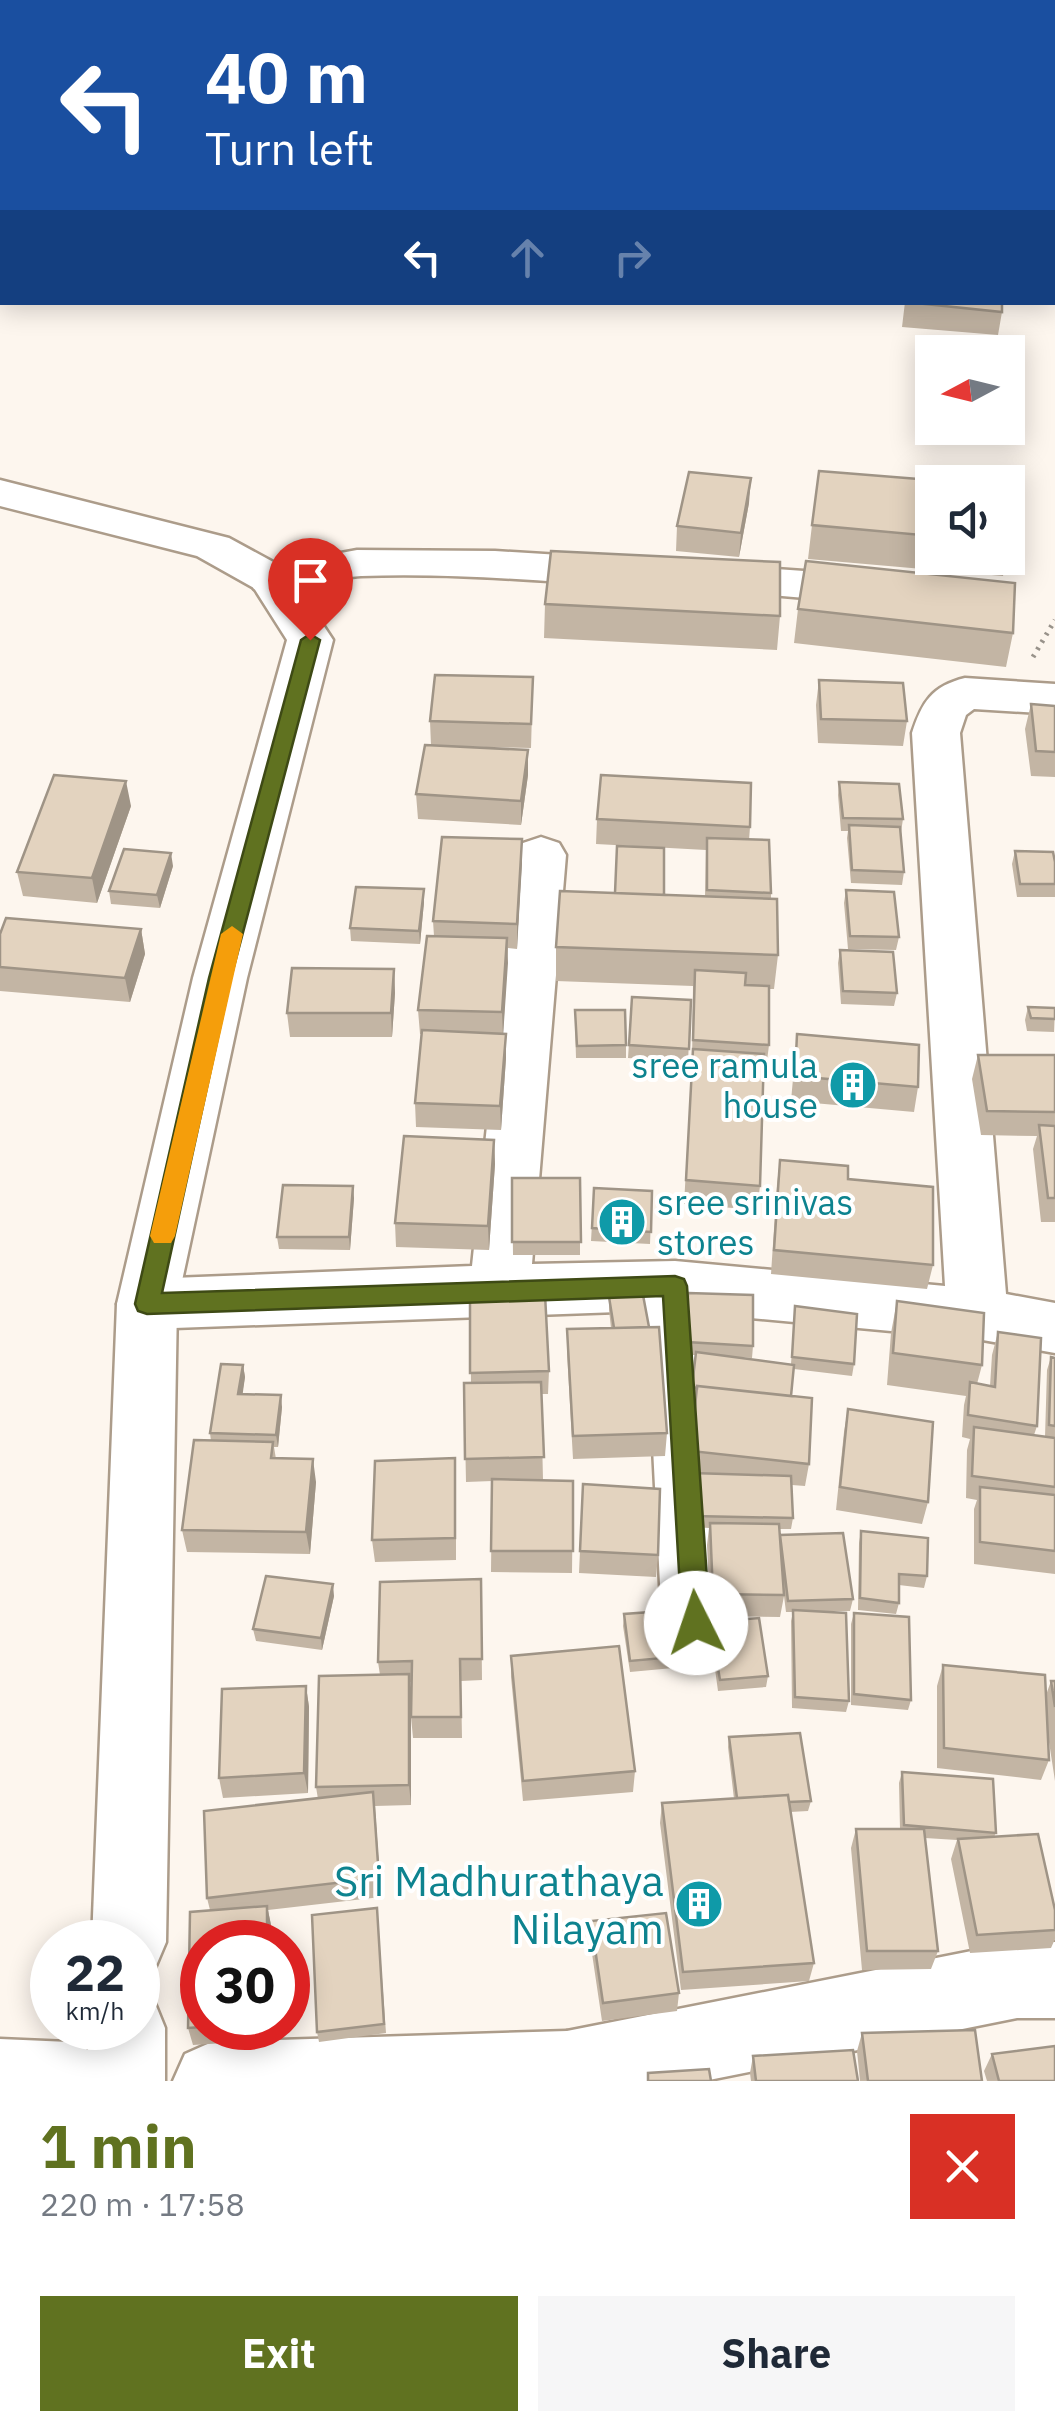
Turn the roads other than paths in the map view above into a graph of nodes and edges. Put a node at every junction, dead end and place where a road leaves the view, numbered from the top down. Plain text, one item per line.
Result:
1 (0, 493) edge
2 (270, 579) junction
3 (918, 593) edge
4 (1055, 699) edge
5 (542, 854) dead end
6 (675, 1286) junction
7 (500, 1289) junction
8 (147, 1304) junction
9 (977, 1314) junction
10 (1055, 1328) edge
11 (696, 1623) edge
12 (130, 1920) edge
13 (1055, 1980) edge
14 (127, 2050) edge
15 (568, 2076) edge
16 (0, 2078) edge
17 (69, 2081) edge
18 (126, 2081) edge
19 (212, 2081) edge

1 - 2 street
2 - 3 street
2 - 8 street
4 - 9 street
5 - 7 street
6 - 7 street
6 - 9 street
6 - 11 street
7 - 8 street
8 - 12 street
9 - 10 street
13 - 15 street
14 - 18 street
15 - 19 street
16 - 17 street

